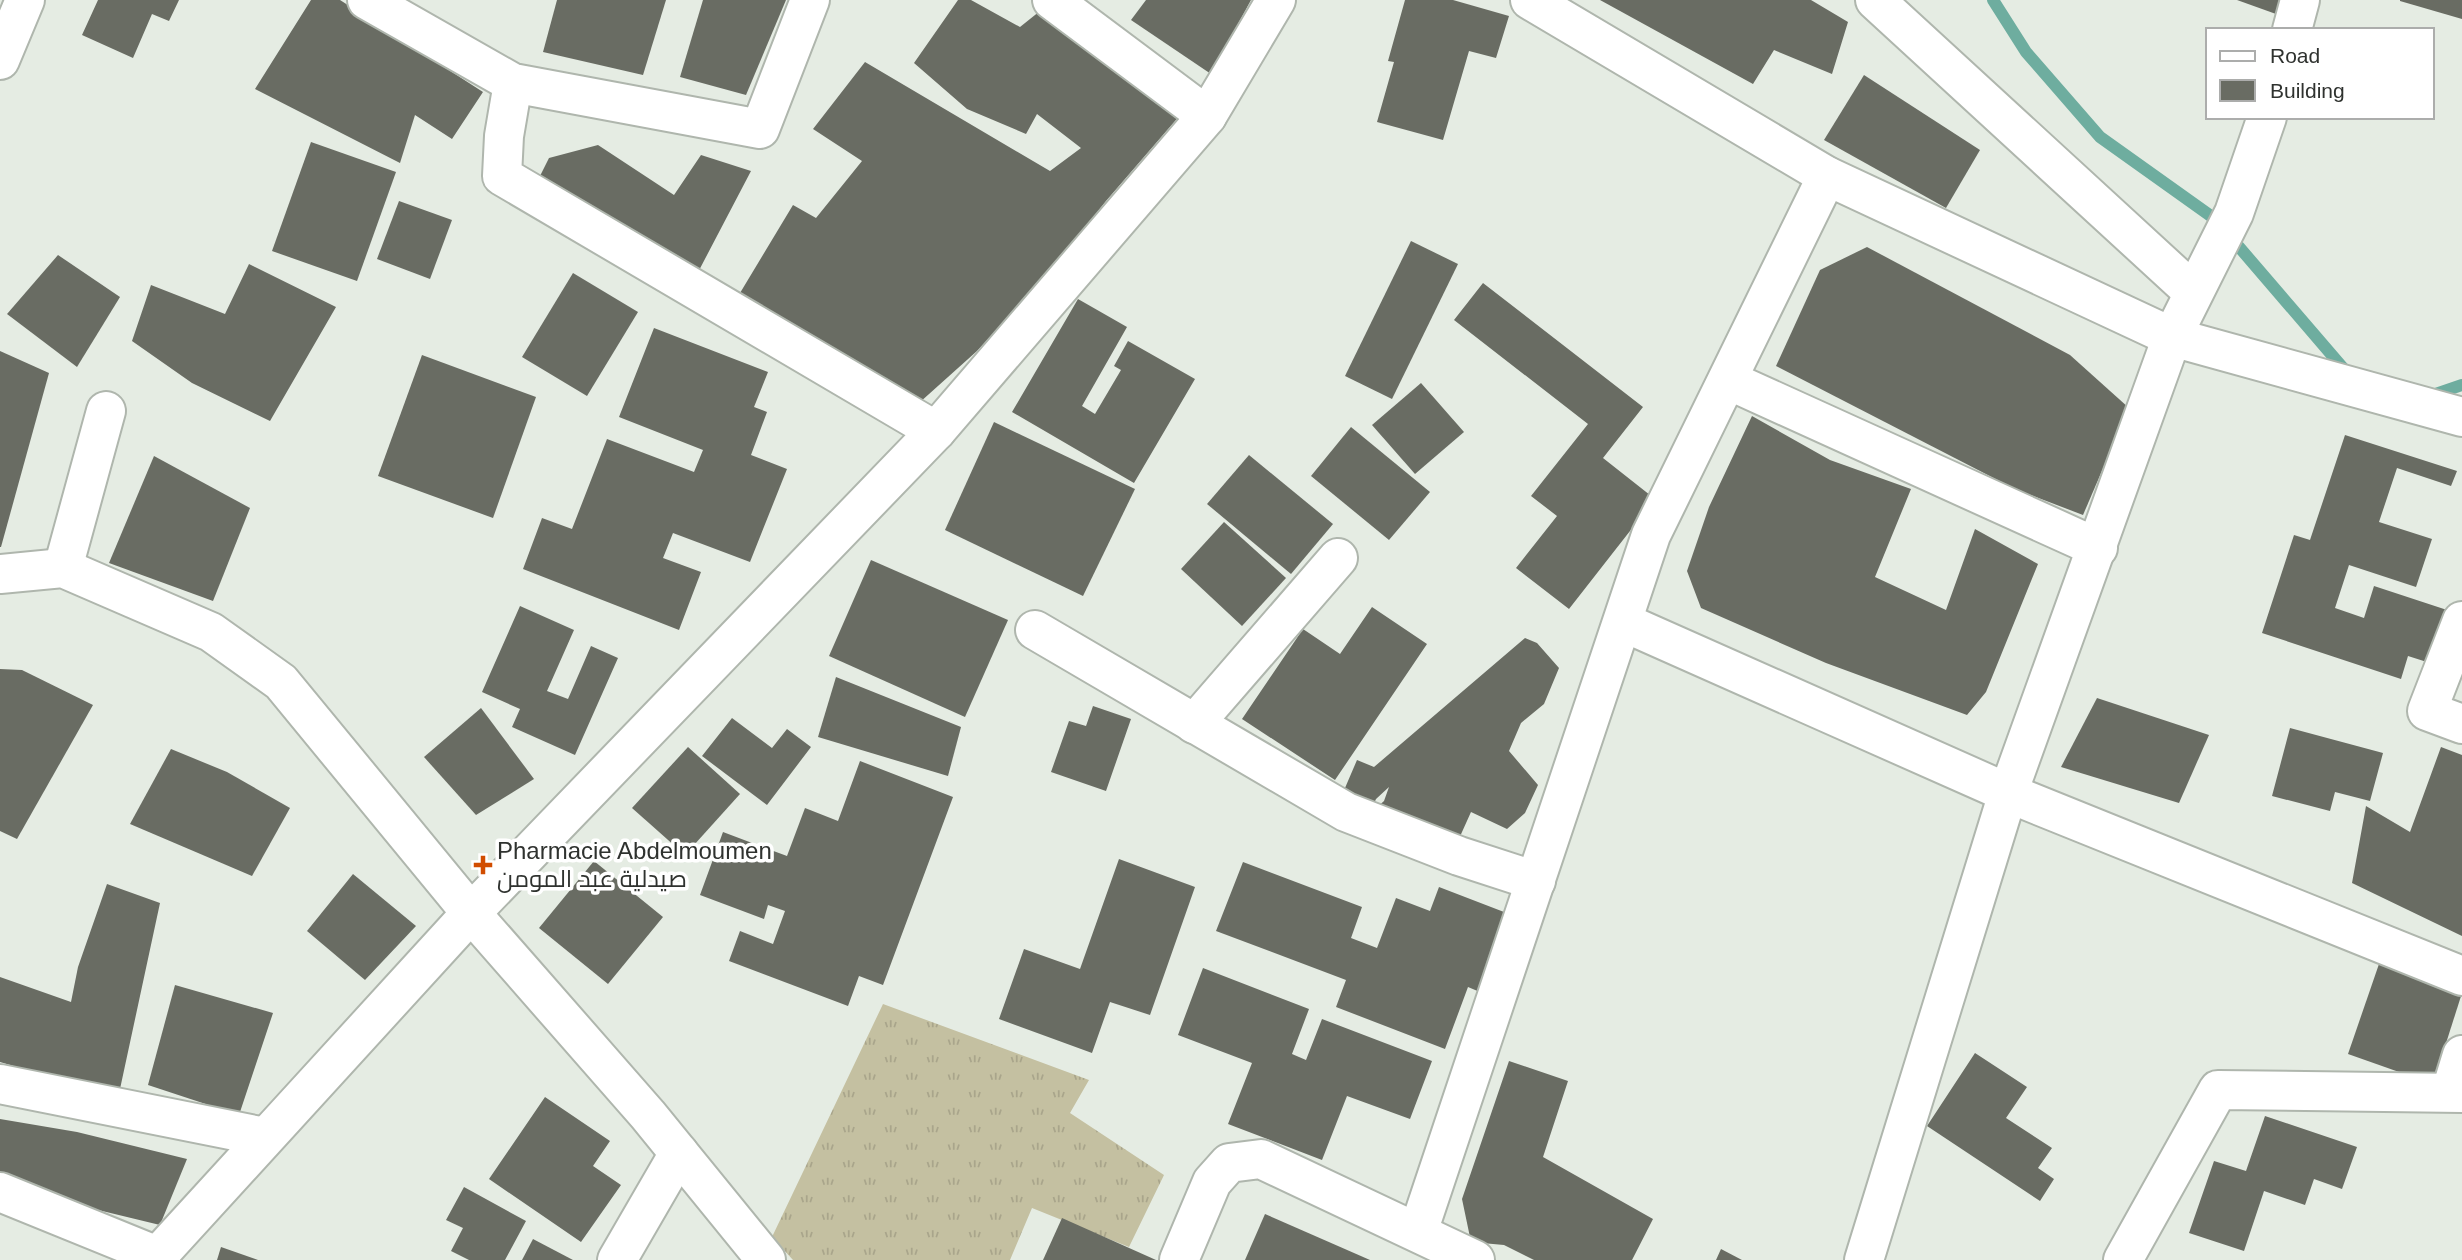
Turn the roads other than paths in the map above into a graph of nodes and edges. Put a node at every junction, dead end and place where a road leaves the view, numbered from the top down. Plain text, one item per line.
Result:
1 (25, 0) edge
2 (367, 0) edge
3 (810, 0) edge
4 (1052, 0) edge
5 (1276, 0) edge
6 (1530, 0) edge
7 (1875, 0) edge
8 (2300, 0) edge
9 (2293, 28) edge
10 (0, 60) edge
11 (513, 83) junction
12 (1207, 116) junction
13 (2266, 119) edge
14 (1827, 176) junction
15 (2199, 281) junction
16 (2172, 337) junction
17 (1728, 380) junction
18 (106, 411) dead end
19 (2462, 417) edge
20 (936, 431) junction
21 (2098, 548) junction
22 (1338, 558) dead end
23 (63, 568) junction
24 (0, 574) edge
25 (2462, 621) edge
26 (1623, 622) junction
27 (1035, 630) dead end
28 (1194, 724) junction
29 (2462, 724) edge
30 (2008, 793) junction
31 (1536, 881) junction
32 (471, 913) junction
33 (2462, 976) edge
34 (2462, 1055) edge
35 (0, 1084) edge
36 (2457, 1092) edge
37 (265, 1137) junction
38 (679, 1153) junction
39 (0, 1192) edge
40 (1418, 1232) junction
41 (154, 1258) edge
42 (617, 1260) edge
43 (766, 1260) edge
44 (1179, 1260) edge
45 (1475, 1260) edge
46 (1864, 1260) edge
47 (2123, 1260) edge

1 - 10 street
2 - 11 street
3 - 11 street
4 - 12 street
5 - 12 street
6 - 14 street
7 - 15 street
8 - 9 street
11 - 20 street
12 - 20 street
13 - 15 street
14 - 16 street
14 - 17 street
15 - 16 street
16 - 19 street
16 - 21 street
17 - 21 street
17 - 26 street
18 - 23 street
20 - 32 street
21 - 30 street
22 - 28 street
23 - 24 street
23 - 32 street
25 - 29 street
26 - 30 street
26 - 31 street
27 - 28 street
28 - 31 street
30 - 33 street
30 - 46 street
31 - 40 street
32 - 37 street
32 - 38 street
34 - 36 street
35 - 37 street
36 - 47 street
37 - 41 street
38 - 42 street
38 - 43 street
39 - 41 street
40 - 44 street
40 - 45 street

